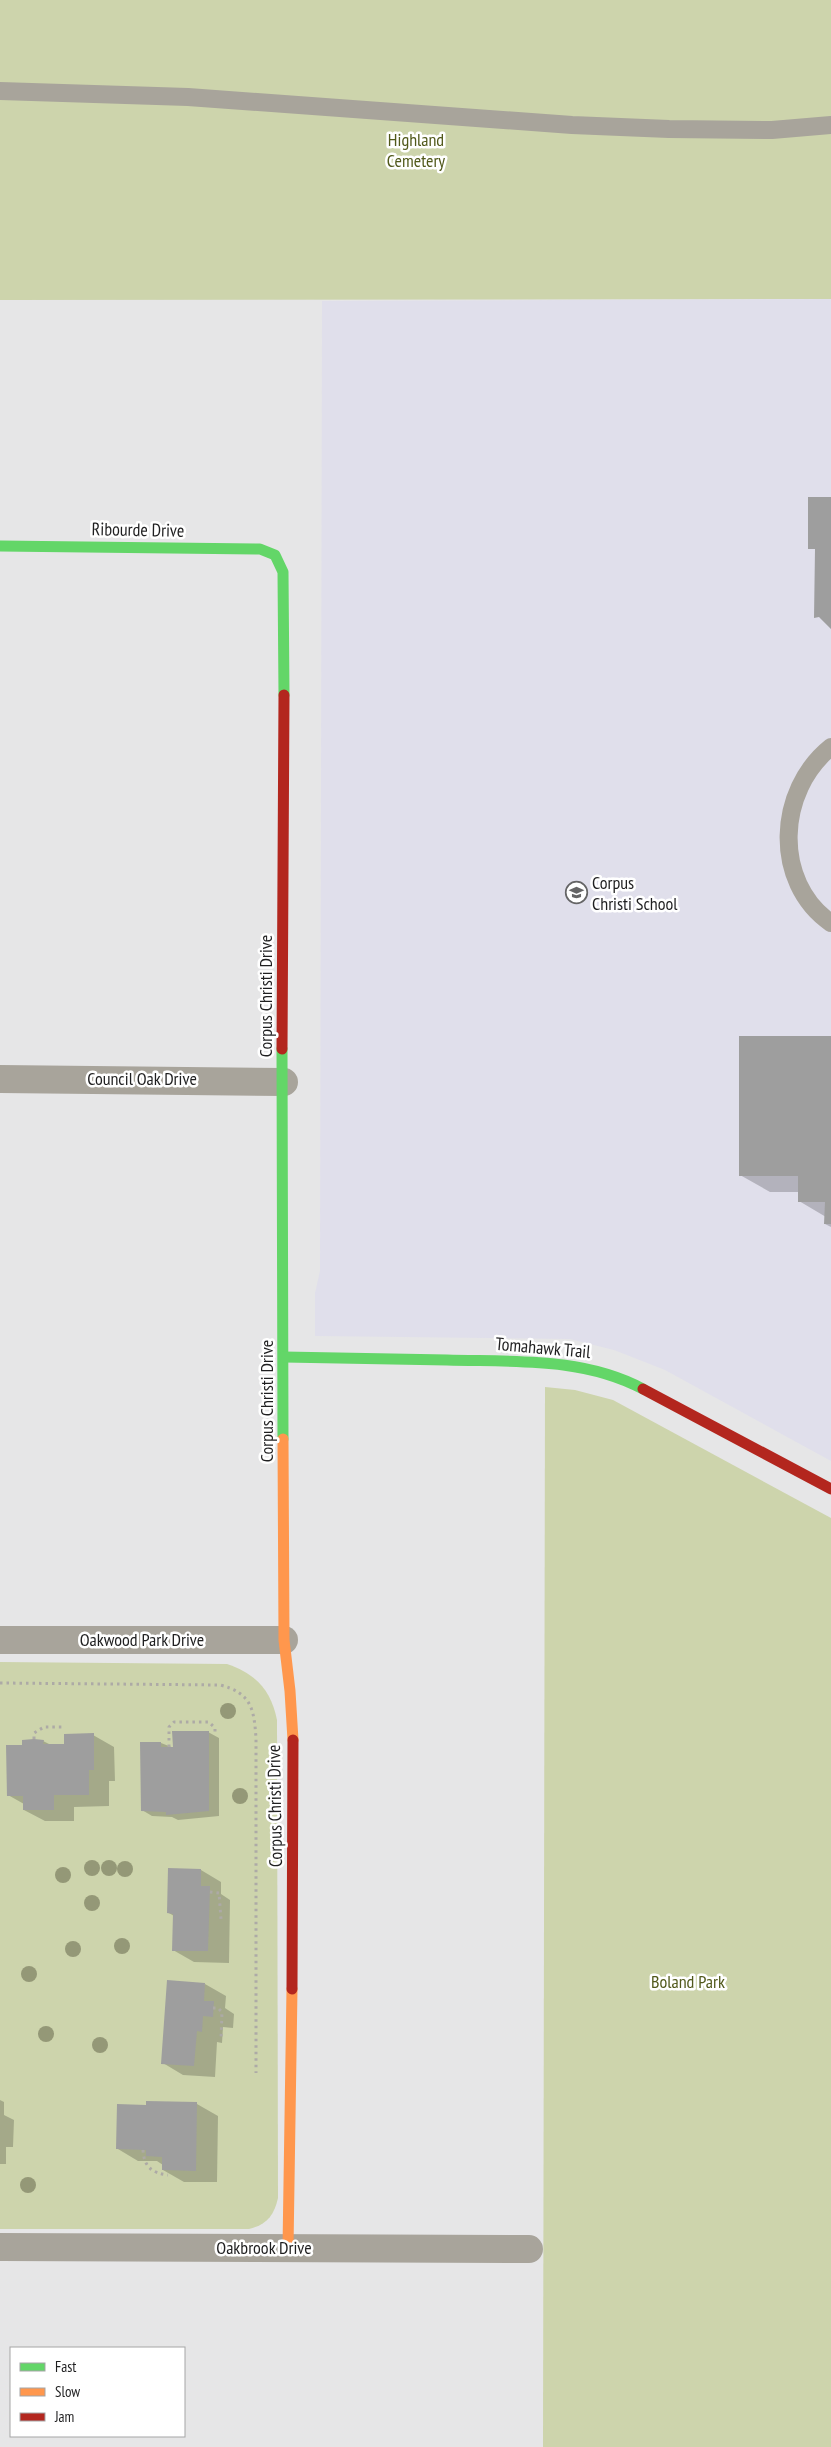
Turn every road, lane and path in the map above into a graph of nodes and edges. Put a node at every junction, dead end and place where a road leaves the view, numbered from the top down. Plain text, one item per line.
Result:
1 (0, 91) edge
2 (831, 125) edge
3 (0, 546) edge
4 (274, 555) joint
5 (831, 747) edge
6 (831, 923) edge
7 (0, 1079) edge
8 (284, 1082) junction
9 (284, 1357) junction
10 (831, 1489) edge
11 (0, 1640) edge
12 (284, 1640) junction
13 (0, 1683) edge
14 (64, 1727) dead end
15 (215, 1735) dead end
16 (34, 1739) dead end
17 (168, 1747) dead end
18 (210, 1892) dead end
19 (220, 1919) dead end
20 (213, 2008) dead end
21 (221, 2039) dead end
22 (256, 2077) dead end
23 (143, 2150) dead end
24 (168, 2175) dead end
25 (0, 2247) edge
26 (288, 2248) junction
27 (528, 2249) dead end

1 - 2 lane
3 - 4 street, Ribourde Drive
4 - 8 street, Corpus Christi Drive
5 - 6 lane
7 - 8 street, Council Oak Drive
8 - 9 street, Corpus Christi Drive
9 - 10 street, Tomahawk Trail
9 - 12 street, Corpus Christi Drive
11 - 12 street, Oakwood Park Drive
12 - 26 street, Corpus Christi Drive
13 - 22 path
14 - 16 path
15 - 17 path
18 - 19 path
20 - 21 path
23 - 24 path
25 - 26 street, Oakbrook Drive
26 - 27 street, Oakbrook Drive

